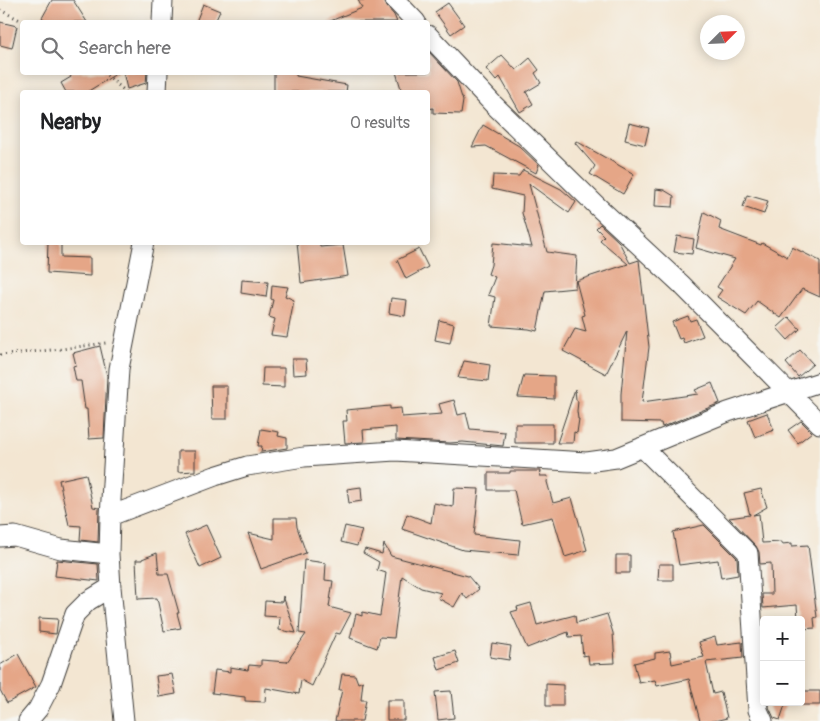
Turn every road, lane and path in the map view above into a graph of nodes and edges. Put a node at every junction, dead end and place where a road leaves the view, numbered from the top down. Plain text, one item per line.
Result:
1 (163, 0) edge
2 (395, 0) edge
3 (0, 10) edge
4 (20, 20) edge
5 (162, 20) edge
6 (414, 20) edge
7 (430, 37) edge
8 (105, 75) edge
9 (158, 75) edge
10 (123, 90) edge
11 (157, 90) edge
12 (143, 245) edge
13 (124, 340) junction
14 (0, 355) edge
15 (820, 382) edge
16 (789, 392) junction
17 (820, 424) edge
18 (642, 447) junction
19 (110, 516) junction
20 (0, 537) edge
21 (109, 554) junction
22 (111, 586) junction
23 (28, 721) edge
24 (124, 721) edge
25 (764, 721) edge

1 - 5 street
2 - 6 street
3 - 4 path
7 - 16 street
8 - 10 path
9 - 11 street
12 - 13 street
13 - 14 path
13 - 19 street
15 - 16 street
16 - 17 street
16 - 18 street
18 - 19 street
18 - 25 street
19 - 21 street
20 - 21 street
21 - 22 street
22 - 23 street
22 - 24 street

